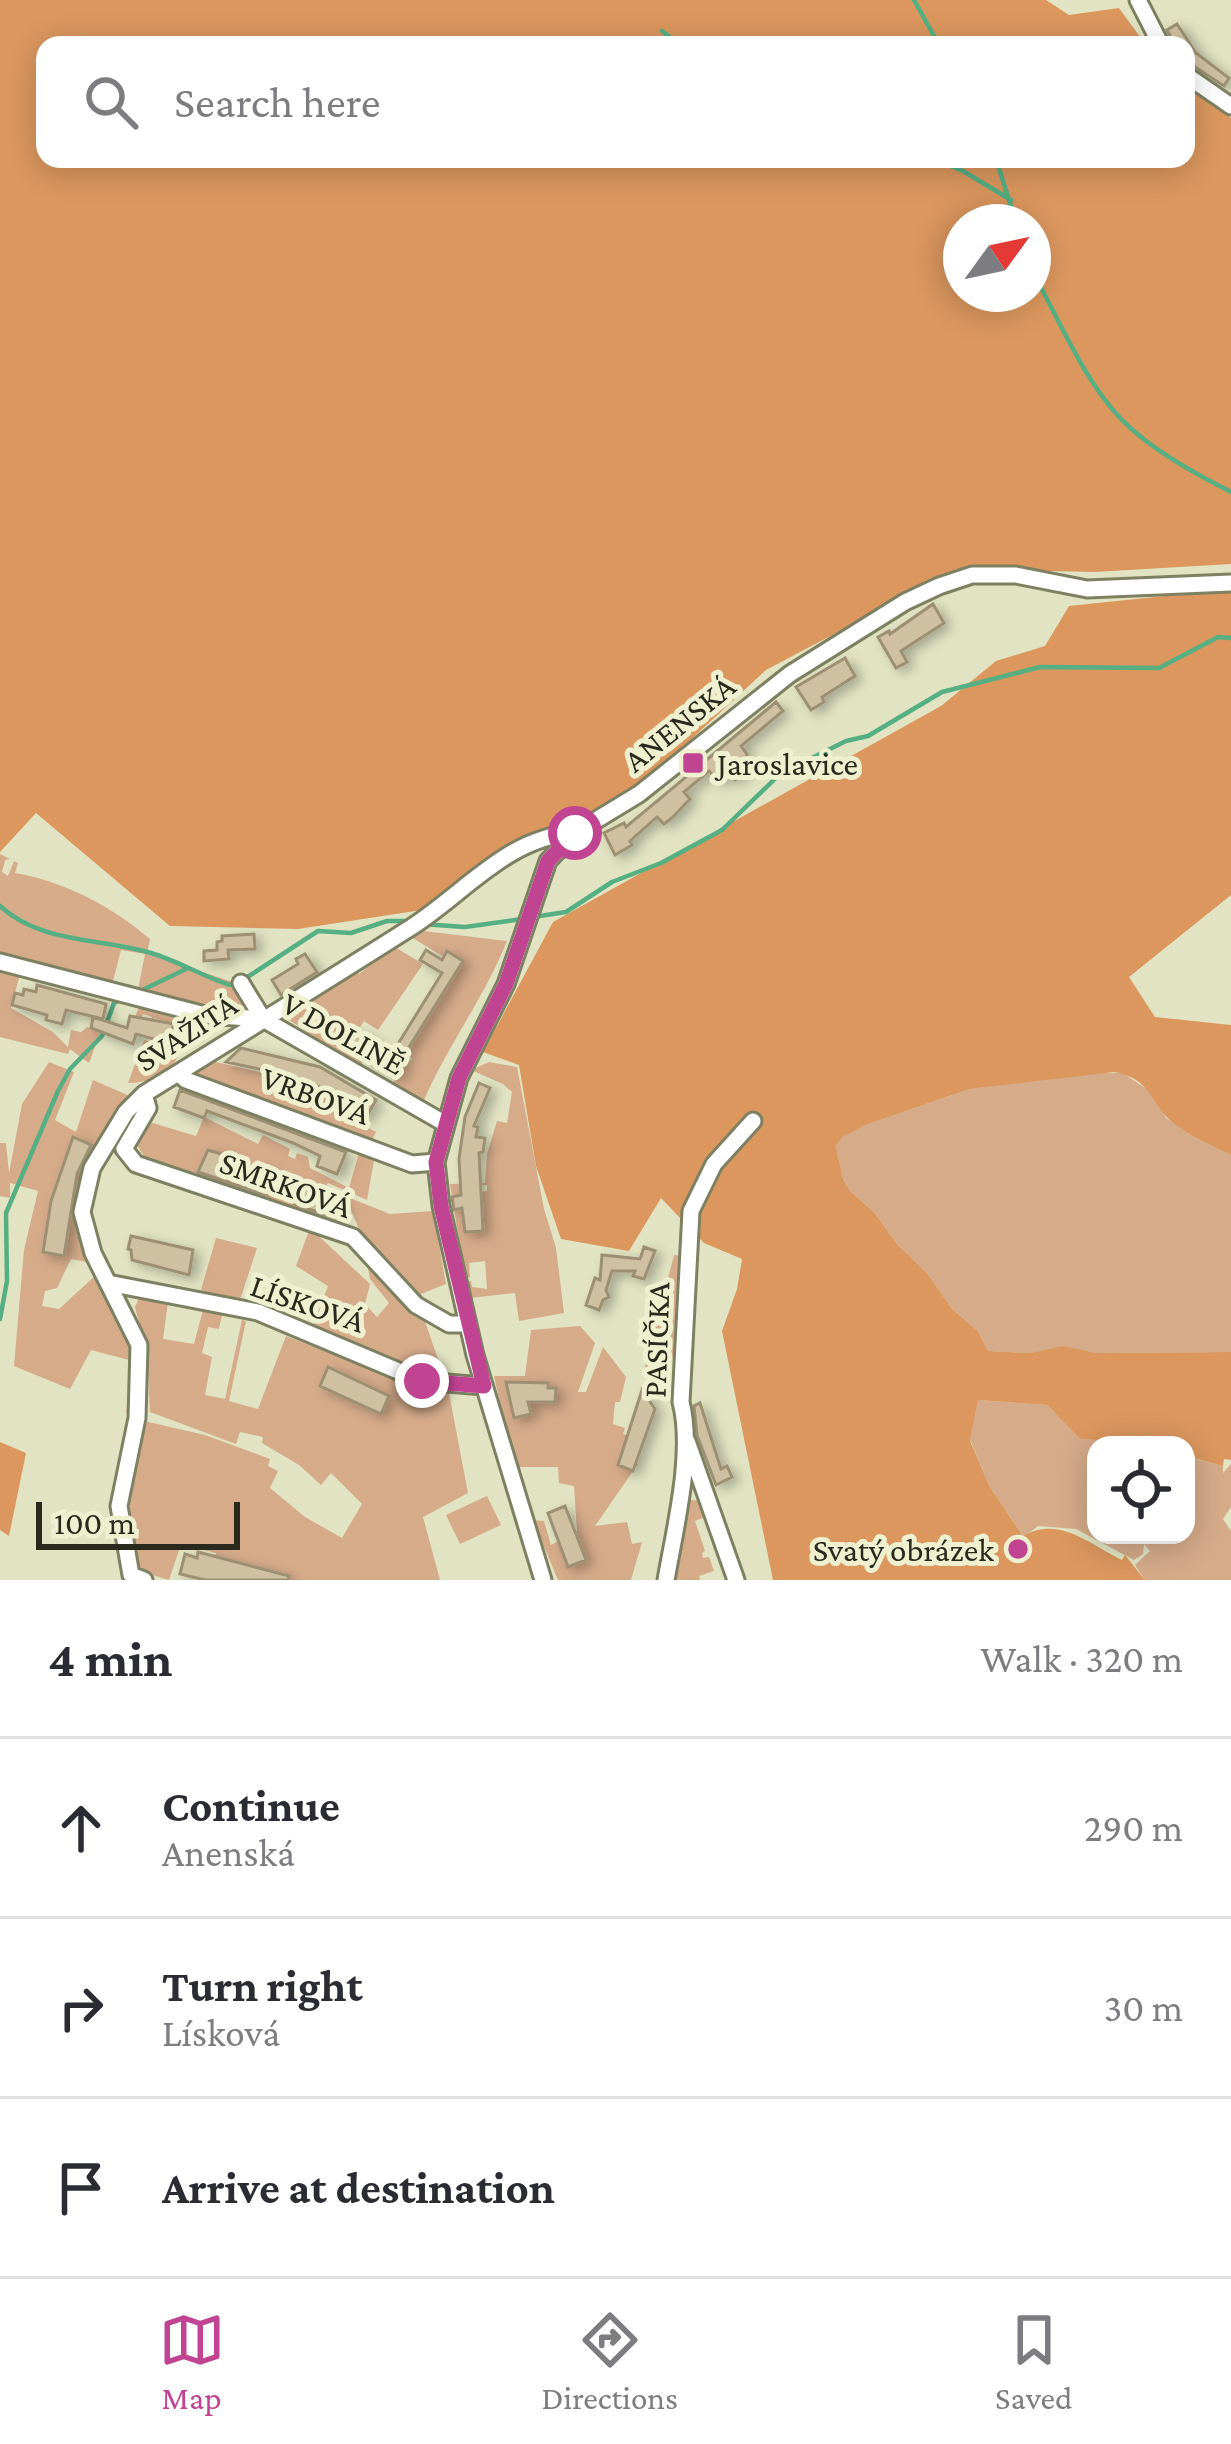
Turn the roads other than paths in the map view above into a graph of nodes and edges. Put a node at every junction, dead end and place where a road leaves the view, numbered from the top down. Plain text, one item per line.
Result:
1 (1138, 0) edge
2 (1156, 36) edge
3 (1195, 81) edge
4 (1231, 106) edge
5 (1231, 584) edge
6 (575, 833) junction
7 (0, 962) edge
8 (241, 982) dead end
9 (262, 1019) junction
10 (178, 1073) junction
11 (144, 1094) junction
12 (753, 1121) dead end
13 (444, 1123) junction
14 (436, 1162) junction
15 (108, 1283) junction
16 (468, 1324) junction
17 (484, 1386) junction
18 (684, 1433) junction
19 (137, 1577) edge
20 (544, 1580) edge
21 (666, 1580) edge
22 (736, 1580) edge

1 - 2 street
3 - 4 street
5 - 6 street, ANENSKÁ
6 - 9 street, SVAŽITÁ
6 - 13 street, ANENSKÁ
7 - 9 street, V DOLINĚ
8 - 9 street
9 - 10 street, SVAŽITÁ
9 - 13 street, V DOLINĚ
10 - 11 street, SVAŽITÁ
10 - 14 street, VRBOVÁ
11 - 15 street, SVAŽITÁ
11 - 16 street, SMRKOVÁ
12 - 18 street, PASÍČKA
13 - 14 street, ANENSKÁ
14 - 16 street, ANENSKÁ
15 - 17 street, LÍSKOVÁ
15 - 19 street, SVAŽITÁ
16 - 17 street, ANENSKÁ
17 - 20 street, ANENSKÁ
18 - 21 street, PASÍČKA
18 - 22 street

